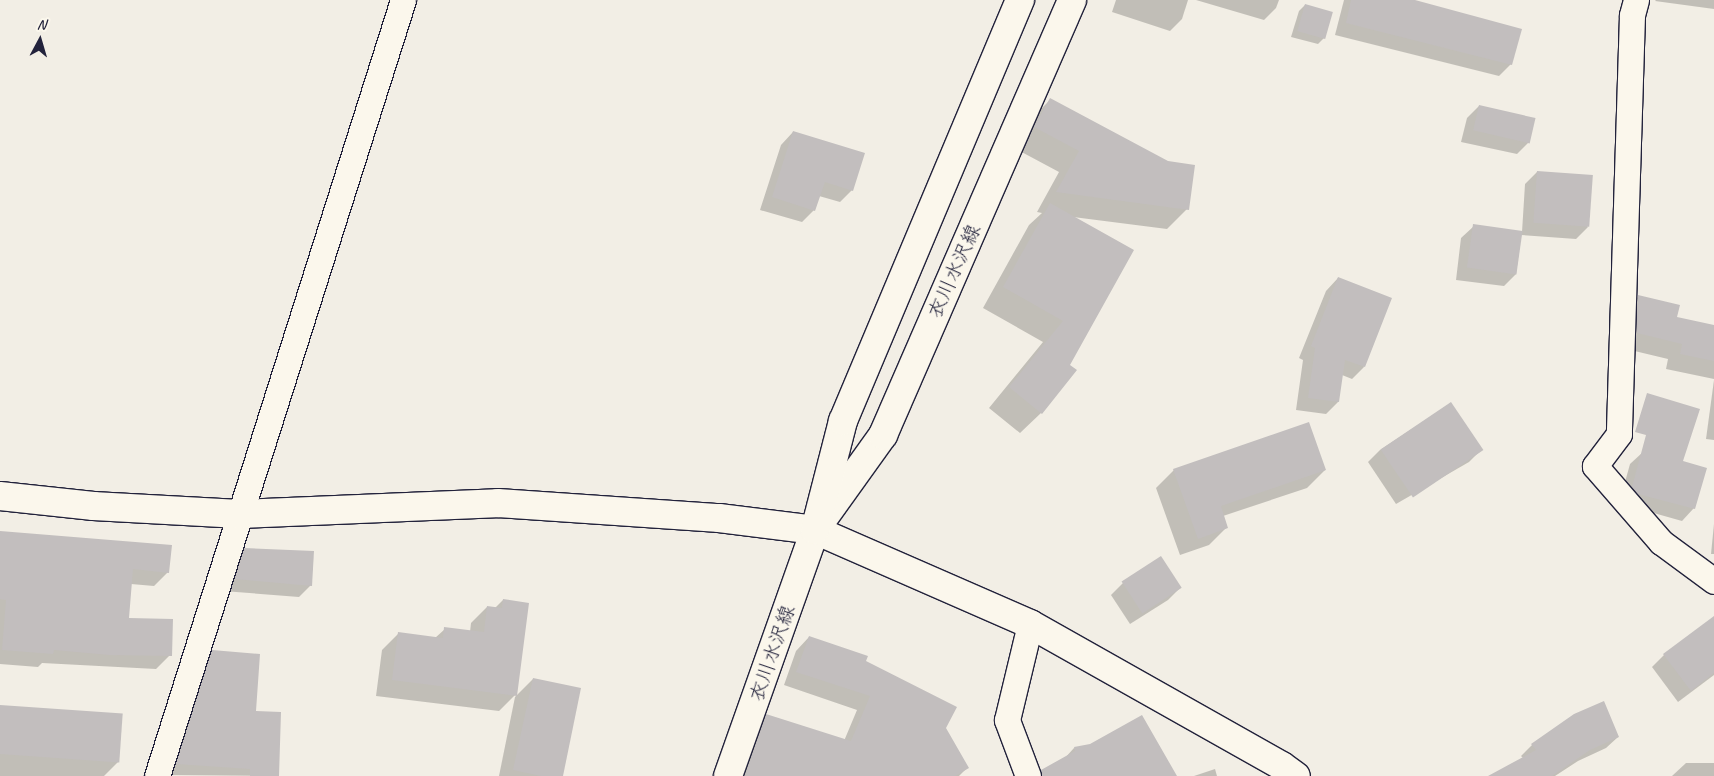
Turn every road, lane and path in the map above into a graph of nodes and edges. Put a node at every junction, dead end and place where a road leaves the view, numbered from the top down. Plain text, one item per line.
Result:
1 (402, 0) edge
2 (1020, 0) edge
3 (1072, 0) edge
4 (1636, 0) edge
5 (0, 496) edge
6 (240, 514) junction
7 (815, 530) junction
8 (1714, 581) edge
9 (1030, 624) junction
10 (157, 776) edge
11 (728, 776) edge
12 (1028, 776) edge
13 (1296, 776) edge

1 - 6 street
2 - 7 main road, 衣川水沢線
3 - 7 main road, 衣川水沢線
4 - 8 street
5 - 6 main road
6 - 7 main road
6 - 10 street
7 - 9 main road
7 - 11 main road, 衣川水沢線
9 - 12 street
9 - 13 main road

